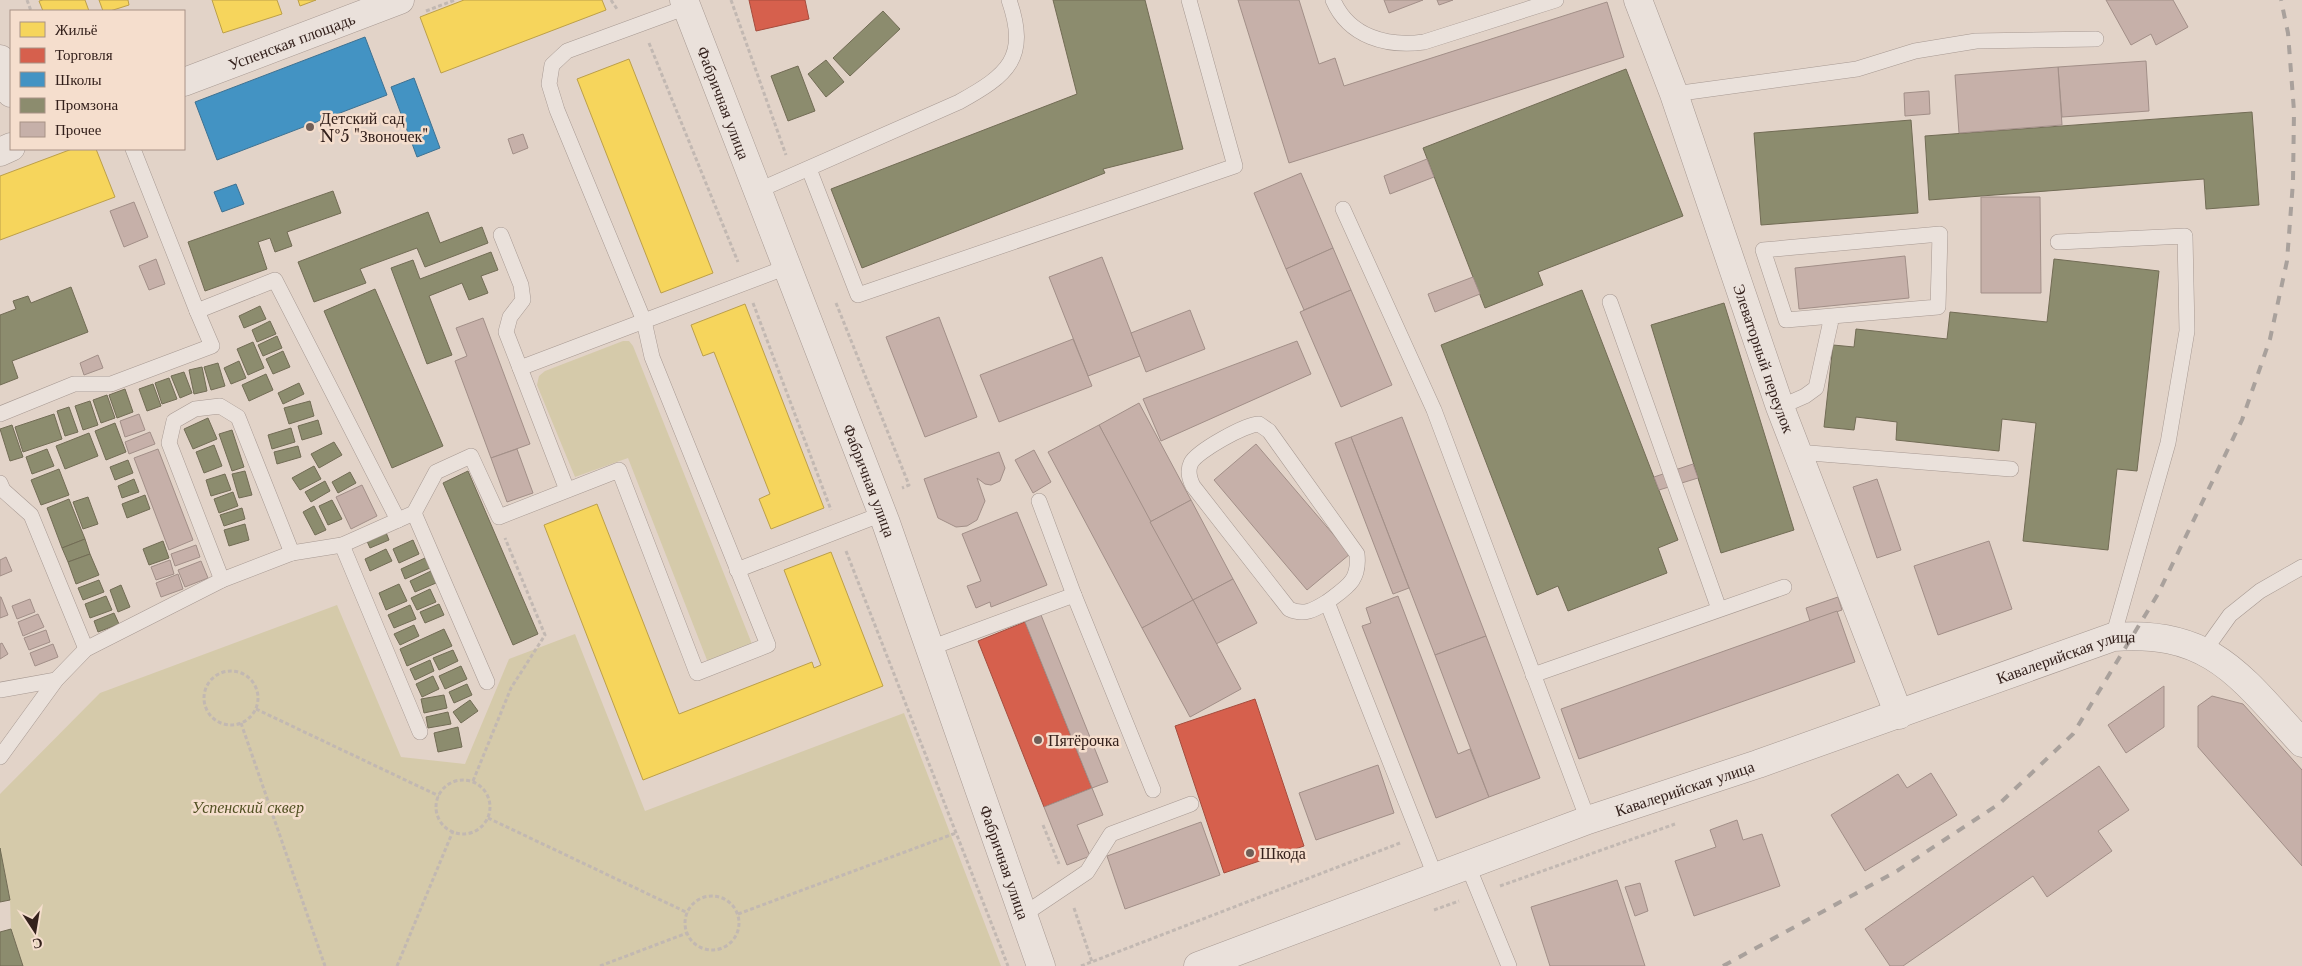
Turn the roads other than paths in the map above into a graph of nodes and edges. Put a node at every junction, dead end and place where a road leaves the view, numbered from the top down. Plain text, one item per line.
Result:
1 (400, 0) edge
2 (1010, 0) edge
3 (1189, 0) edge
4 (1333, 0) edge
5 (1556, 0) edge
6 (1638, 0) edge
7 (686, 3) edge
8 (2096, 40) dead end
9 (0, 59) edge
10 (185, 82) edge
11 (10, 90) edge
12 (1674, 94) junction
13 (133, 150) edge
14 (809, 169) junction
15 (757, 191) junction
16 (1343, 209) dead end
17 (501, 235) dead end
18 (2058, 242) dead end
19 (787, 267) junction
20 (1610, 302) dead end
21 (198, 311) junction
22 (1832, 316) junction
23 (644, 321) junction
24 (520, 368) junction
25 (1780, 407) junction
26 (0, 414) edge
27 (1797, 452) junction
28 (2011, 469) dead end
29 (0, 483) edge
30 (567, 490) junction
31 (1039, 501) dead end
32 (414, 514) junction
33 (882, 514) junction
34 (398, 520) junction
35 (342, 545) junction
36 (292, 553) junction
37 (2302, 567) edge
38 (737, 570) junction
39 (222, 580) junction
40 (1784, 586) dead end
41 (1074, 595) junction
42 (1327, 602) junction
43 (1719, 610) junction
44 (2112, 637) junction
45 (930, 648) junction
46 (86, 650) junction
47 (2205, 650) junction
48 (1533, 675) junction
49 (56, 680) junction
50 (487, 682) dead end
51 (0, 690) edge
52 (1899, 715) junction
53 (420, 732) dead end
54 (2302, 743) edge
55 (0, 757) edge
56 (1153, 790) dead end
57 (1190, 804) dead end
58 (1588, 820) junction
59 (1468, 866) junction
60 (1436, 878) junction
61 (1023, 915) junction
62 (1041, 966) edge
63 (1198, 966) edge
64 (1509, 966) edge

1 - 10 street, Успенская площадь
2 - 14 lane
3 - 14 lane
4 - 5 lane
6 - 12 street, Элеваторный переулок
7 - 15 street, Фабричная улица
7 - 23 lane
8 - 12 lane
9 - 11 street
12 - 25 street, Элеваторный переулок
13 - 21 lane
14 - 15 lane
15 - 19 street, Фабричная улица
16 - 48 lane
17 - 24 lane
18 - 44 lane
19 - 23 lane
19 - 33 street, Фабричная улица
20 - 43 lane
21 - 26 lane
21 - 34 lane
22 - 22 lane
22 - 25 lane
23 - 24 lane
23 - 38 lane
24 - 30 lane
25 - 27 street, Элеваторный переулок
27 - 28 lane
27 - 52 street, Элеваторный переулок
29 - 46 lane
30 - 32 lane
30 - 38 lane
31 - 41 lane
32 - 34 lane
32 - 50 lane
33 - 38 lane
33 - 45 street, Фабричная улица
34 - 35 lane
35 - 36 lane
35 - 53 lane
36 - 39 lane
36 - 39 lane
37 - 47 lane
39 - 46 lane
40 - 43 lane
41 - 45 lane
41 - 56 lane
42 - 42 lane
42 - 60 lane
43 - 48 lane
44 - 47 street, Кавалерийская улица
44 - 52 street, Кавалерийская улица
45 - 61 street, Фабричная улица
46 - 49 lane
47 - 54 street, Кавалерийская улица
48 - 58 lane
49 - 51 lane
49 - 55 lane
52 - 58 street, Кавалерийская улица
57 - 61 lane
58 - 59 street, Кавалерийская улица
59 - 60 street, Кавалерийская улица
59 - 64 lane
60 - 63 street, Кавалерийская улица
61 - 62 street, Фабричная улица

